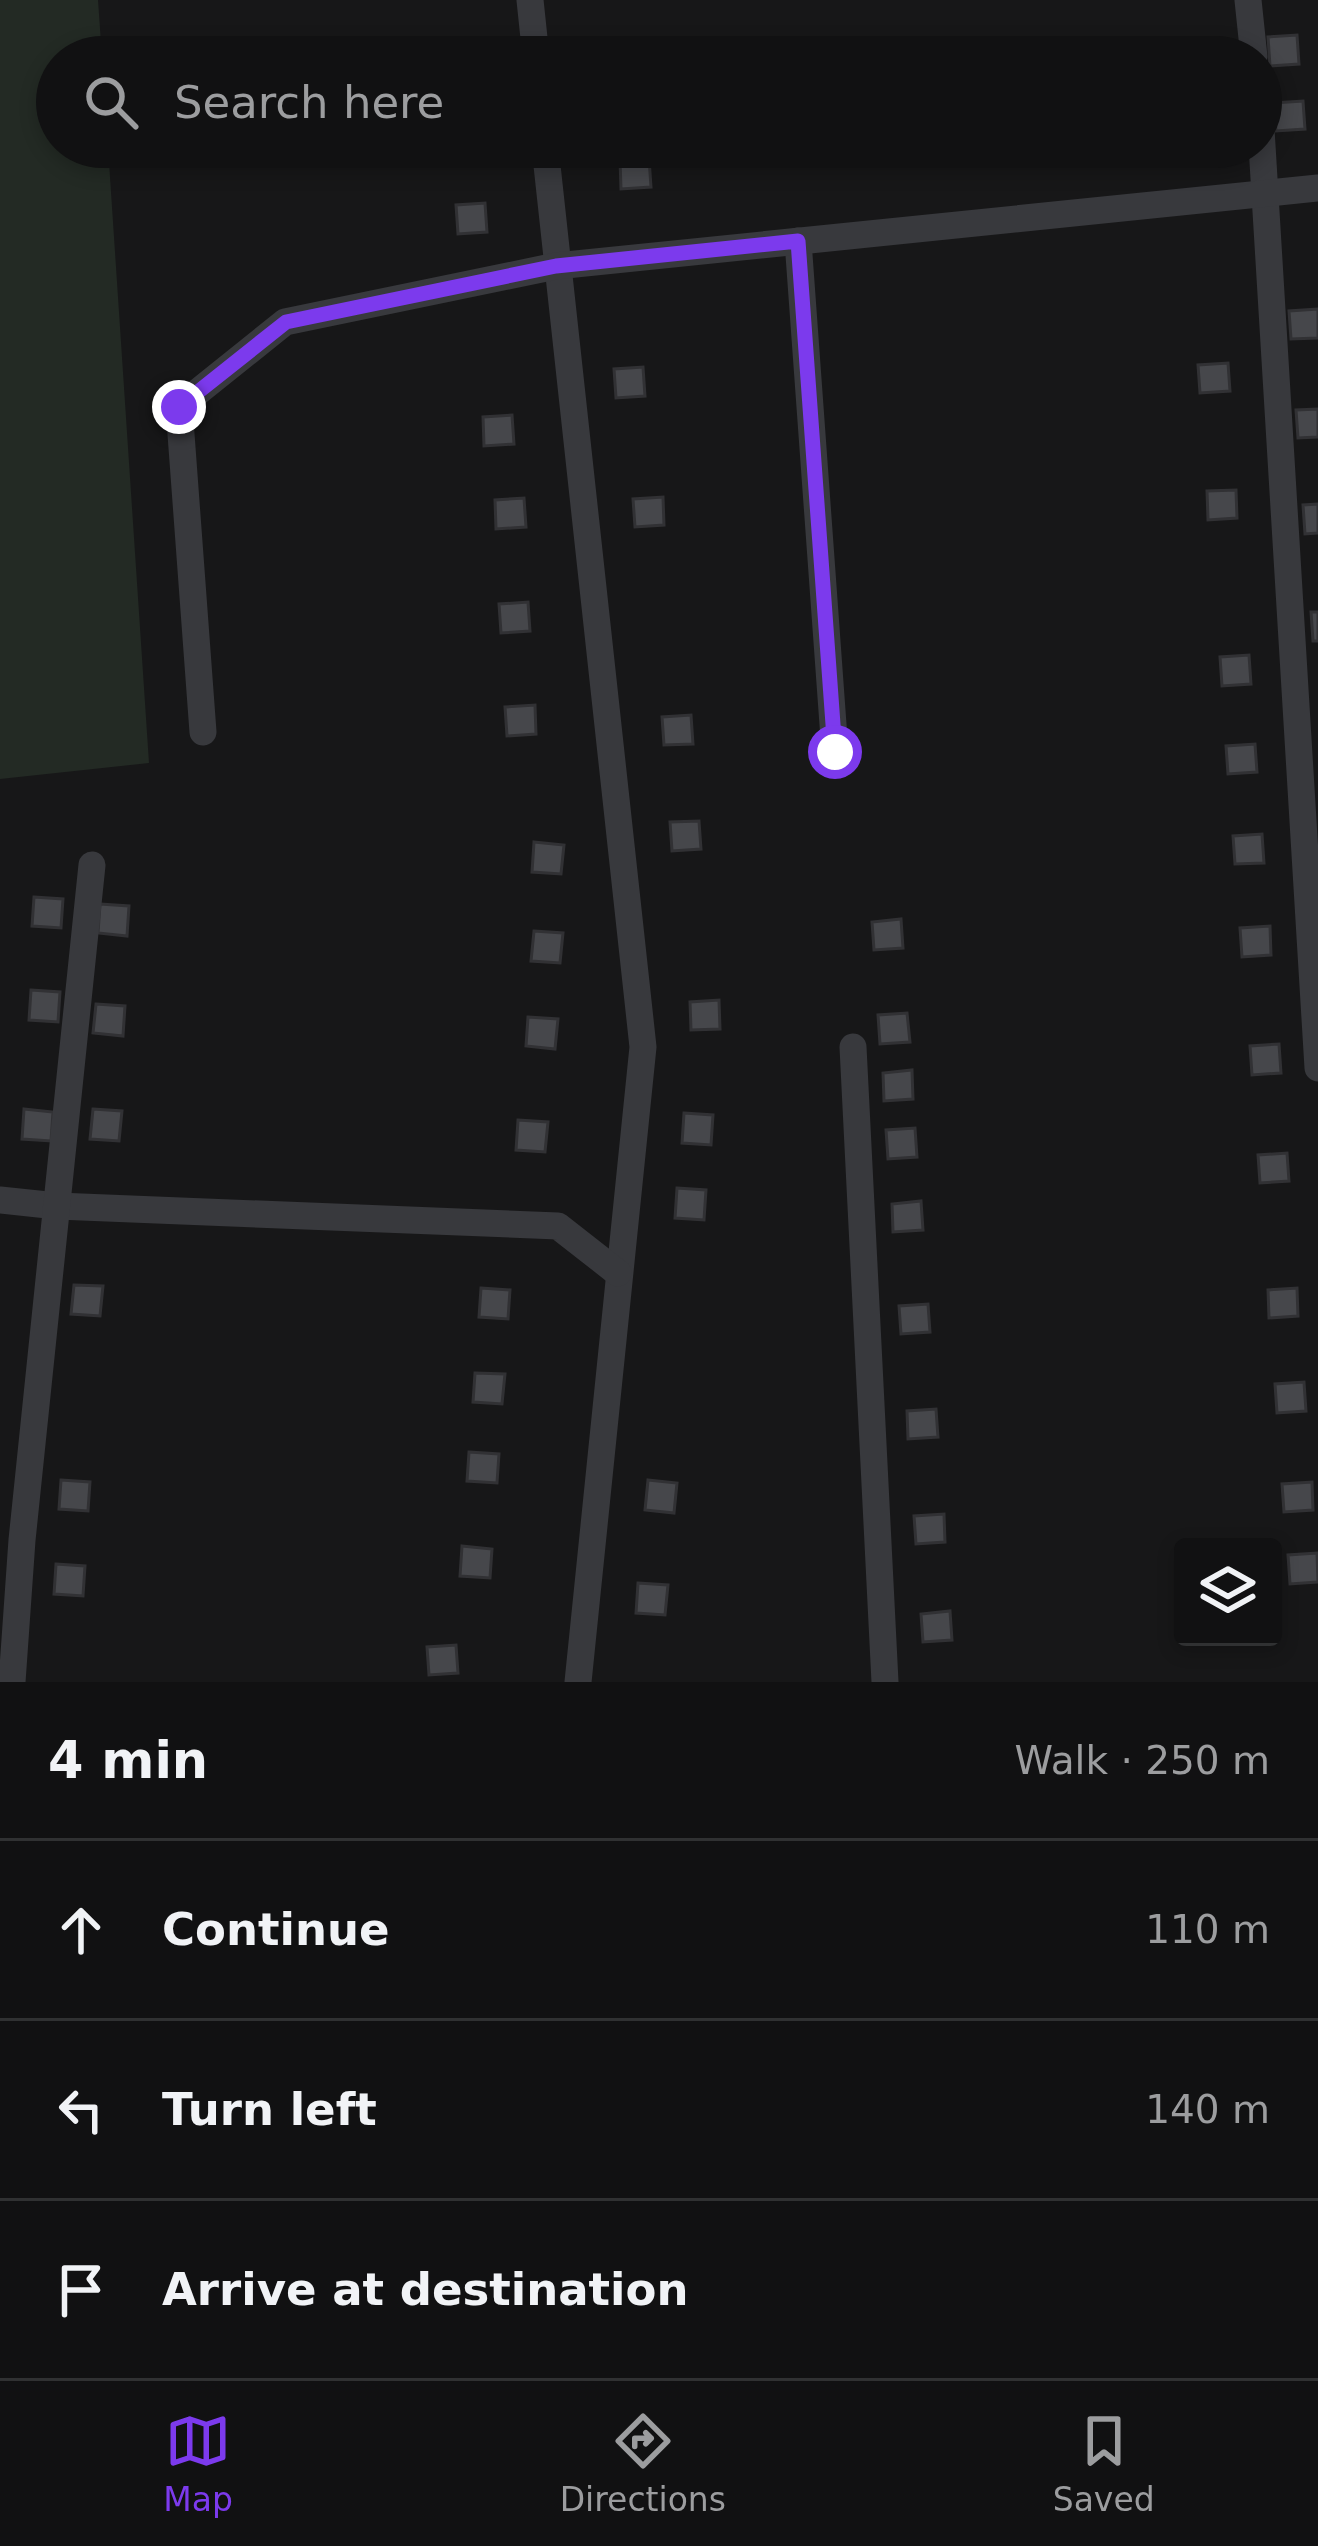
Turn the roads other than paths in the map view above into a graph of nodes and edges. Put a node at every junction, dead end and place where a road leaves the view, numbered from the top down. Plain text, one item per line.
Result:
1 (530, 0) edge
2 (1249, 0) edge
3 (534, 36) edge
4 (1252, 36) edge
5 (546, 168) edge
6 (1265, 168) edge
7 (1318, 188) edge
8 (1267, 192) junction
9 (798, 241) junction
10 (556, 266) junction
11 (203, 732) dead end
12 (835, 752) dead end
13 (92, 865) dead end
14 (853, 1047) dead end
15 (1318, 1068) edge
16 (0, 1200) edge
17 (57, 1206) junction
18 (618, 1273) junction
19 (12, 1682) edge
20 (578, 1682) edge
21 (885, 1682) edge

1 - 3 street
2 - 4 street
5 - 10 street
6 - 8 street
7 - 8 street
8 - 9 street
8 - 15 street
9 - 10 street
9 - 12 street
10 - 11 street
10 - 18 street
13 - 17 street
14 - 21 street
16 - 17 street
17 - 18 street
17 - 19 street
18 - 20 street

